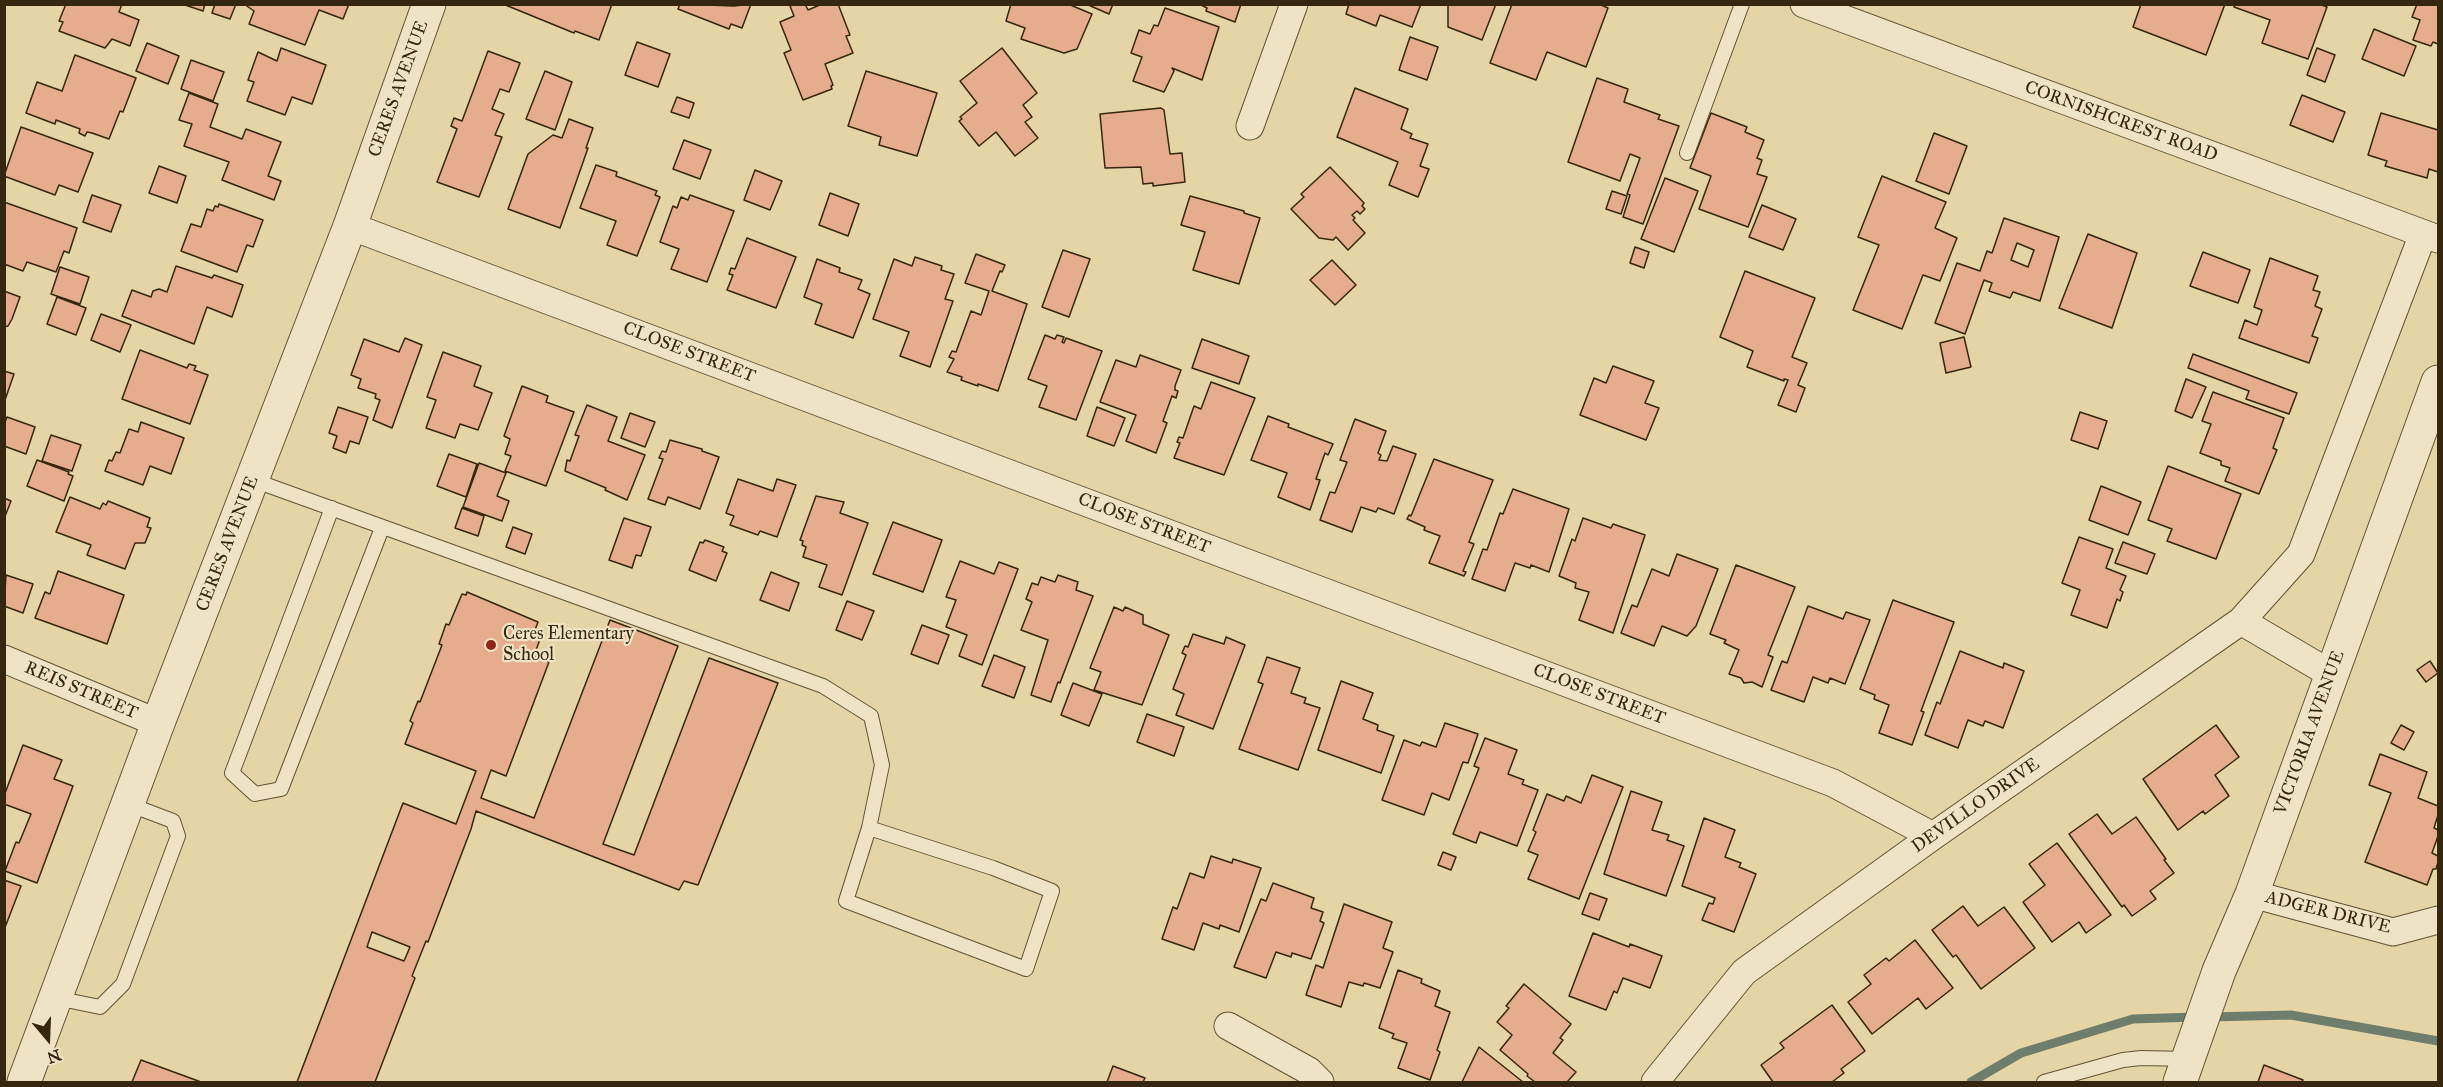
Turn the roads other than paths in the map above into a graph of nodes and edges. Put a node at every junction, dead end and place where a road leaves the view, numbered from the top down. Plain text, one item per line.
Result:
1 (429, 4) edge
2 (1294, 4) edge
3 (1742, 4) edge
4 (1804, 4) edge
5 (1250, 126) dead end
6 (1687, 153) dead end
7 (350, 226) junction
8 (2431, 236) edge
9 (2439, 382) edge
10 (253, 480) junction
11 (332, 508) junction
12 (382, 528) junction
13 (2241, 621) junction
14 (4, 659) edge
15 (2331, 674) junction
16 (158, 723) junction
17 (128, 804) junction
18 (869, 828) junction
19 (1933, 836) junction
20 (2252, 894) junction
21 (2439, 920) edge
22 (56, 998) junction
23 (1228, 1026) dead end
24 (2187, 1063) edge
25 (24, 1083) edge
26 (1320, 1083) edge
27 (1655, 1083) edge
28 (2044, 1083) edge

1 - 7 street, CERES AVENUE
2 - 5 street
3 - 6 lane
4 - 8 street, CORNISHCREST ROAD
7 - 10 street, CERES AVENUE
7 - 19 street, CLOSE STREET
8 - 13 street
9 - 15 street, VICTORIA AVENUE
10 - 11 lane
10 - 16 street, CERES AVENUE
11 - 12 lane
11 - 12 lane
12 - 18 lane
13 - 15 street
13 - 19 street, DEVILLO DRIVE
14 - 16 street, REIS STREET
15 - 20 street, VICTORIA AVENUE
16 - 17 street, CERES AVENUE
17 - 22 street, CERES AVENUE
17 - 22 lane
18 - 18 lane
19 - 27 street, DEVILLO DRIVE
20 - 21 street, ADGER DRIVE
20 - 24 street, VICTORIA AVENUE
22 - 25 street, CERES AVENUE
23 - 26 street
24 - 28 lane

